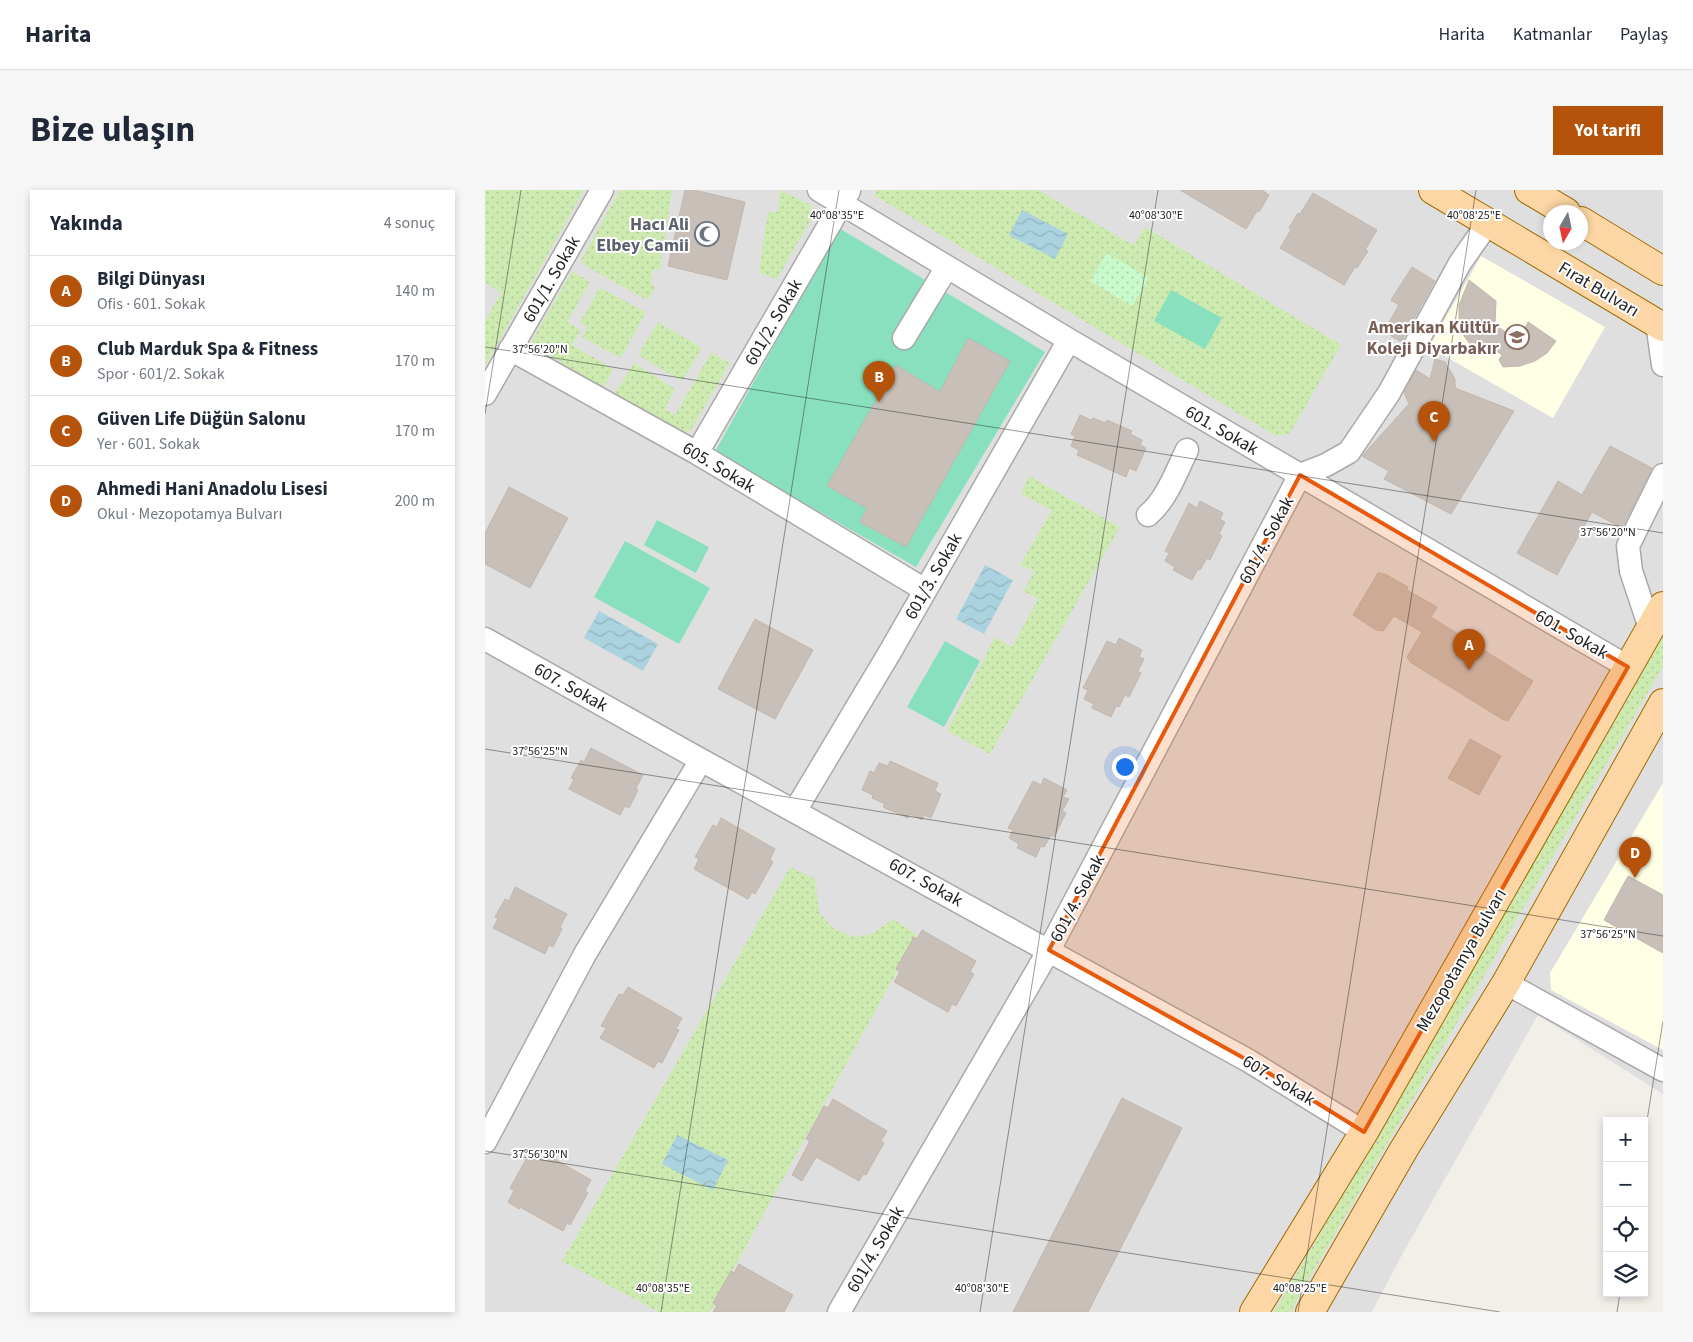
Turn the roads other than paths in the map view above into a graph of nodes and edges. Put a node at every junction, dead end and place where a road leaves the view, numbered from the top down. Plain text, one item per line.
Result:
1 (602, 190) edge
2 (819, 190) edge
3 (1433, 190) edge
4 (1529, 190) edge
5 (846, 197) edge
6 (1554, 205) edge
7 (1489, 223) junction
8 (1588, 225) edge
9 (947, 267) junction
10 (1663, 271) edge
11 (1660, 325) edge
12 (904, 338) dead end
13 (1069, 340) junction
14 (510, 348) junction
15 (1663, 365) edge
16 (485, 394) edge
17 (1187, 450) dead end
18 (697, 453) junction
19 (1663, 474) edge
20 (1300, 475) junction
21 (1148, 515) dead end
22 (925, 590) junction
23 (1657, 617) edge
24 (485, 639) edge
25 (1628, 666) junction
26 (1663, 703) edge
27 (701, 760) junction
28 (795, 811) junction
29 (1049, 950) junction
30 (1506, 983) junction
31 (1660, 1062) edge
32 (1364, 1132) junction
33 (485, 1142) edge
34 (839, 1312) edge
35 (1254, 1312) edge
36 (1310, 1312) edge

1 - 14 street, 601/1. Sokak
2 - 5 street, 601. Sokak
3 - 7 main road, Fırat Bulvarı
4 - 6 main road
5 - 9 street, 601. Sokak
5 - 18 street, 601/2. Sokak
7 - 11 main road, Fırat Bulvarı
7 - 20 street
8 - 10 main road
9 - 12 street
9 - 13 street, 601. Sokak
11 - 15 street
13 - 20 street, 601. Sokak
13 - 22 street, 601/3. Sokak
14 - 16 street, 601/1. Sokak
14 - 18 street, 605. Sokak
17 - 21 street
18 - 22 street, 605. Sokak
19 - 23 street
20 - 25 street, 601. Sokak
20 - 29 street, 601/4. Sokak
22 - 28 street, 601/3. Sokak
23 - 25 main road, Mezopotamya Bulvarı
24 - 27 street, 607. Sokak
25 - 32 main road, Mezopotamya Bulvarı
26 - 30 main road
27 - 28 street, 607. Sokak
27 - 33 street
28 - 29 street, 607. Sokak
29 - 32 street, 607. Sokak
29 - 34 street, 601/4. Sokak
30 - 31 street
30 - 36 main road
32 - 35 main road, Mezopotamya Bulvarı

